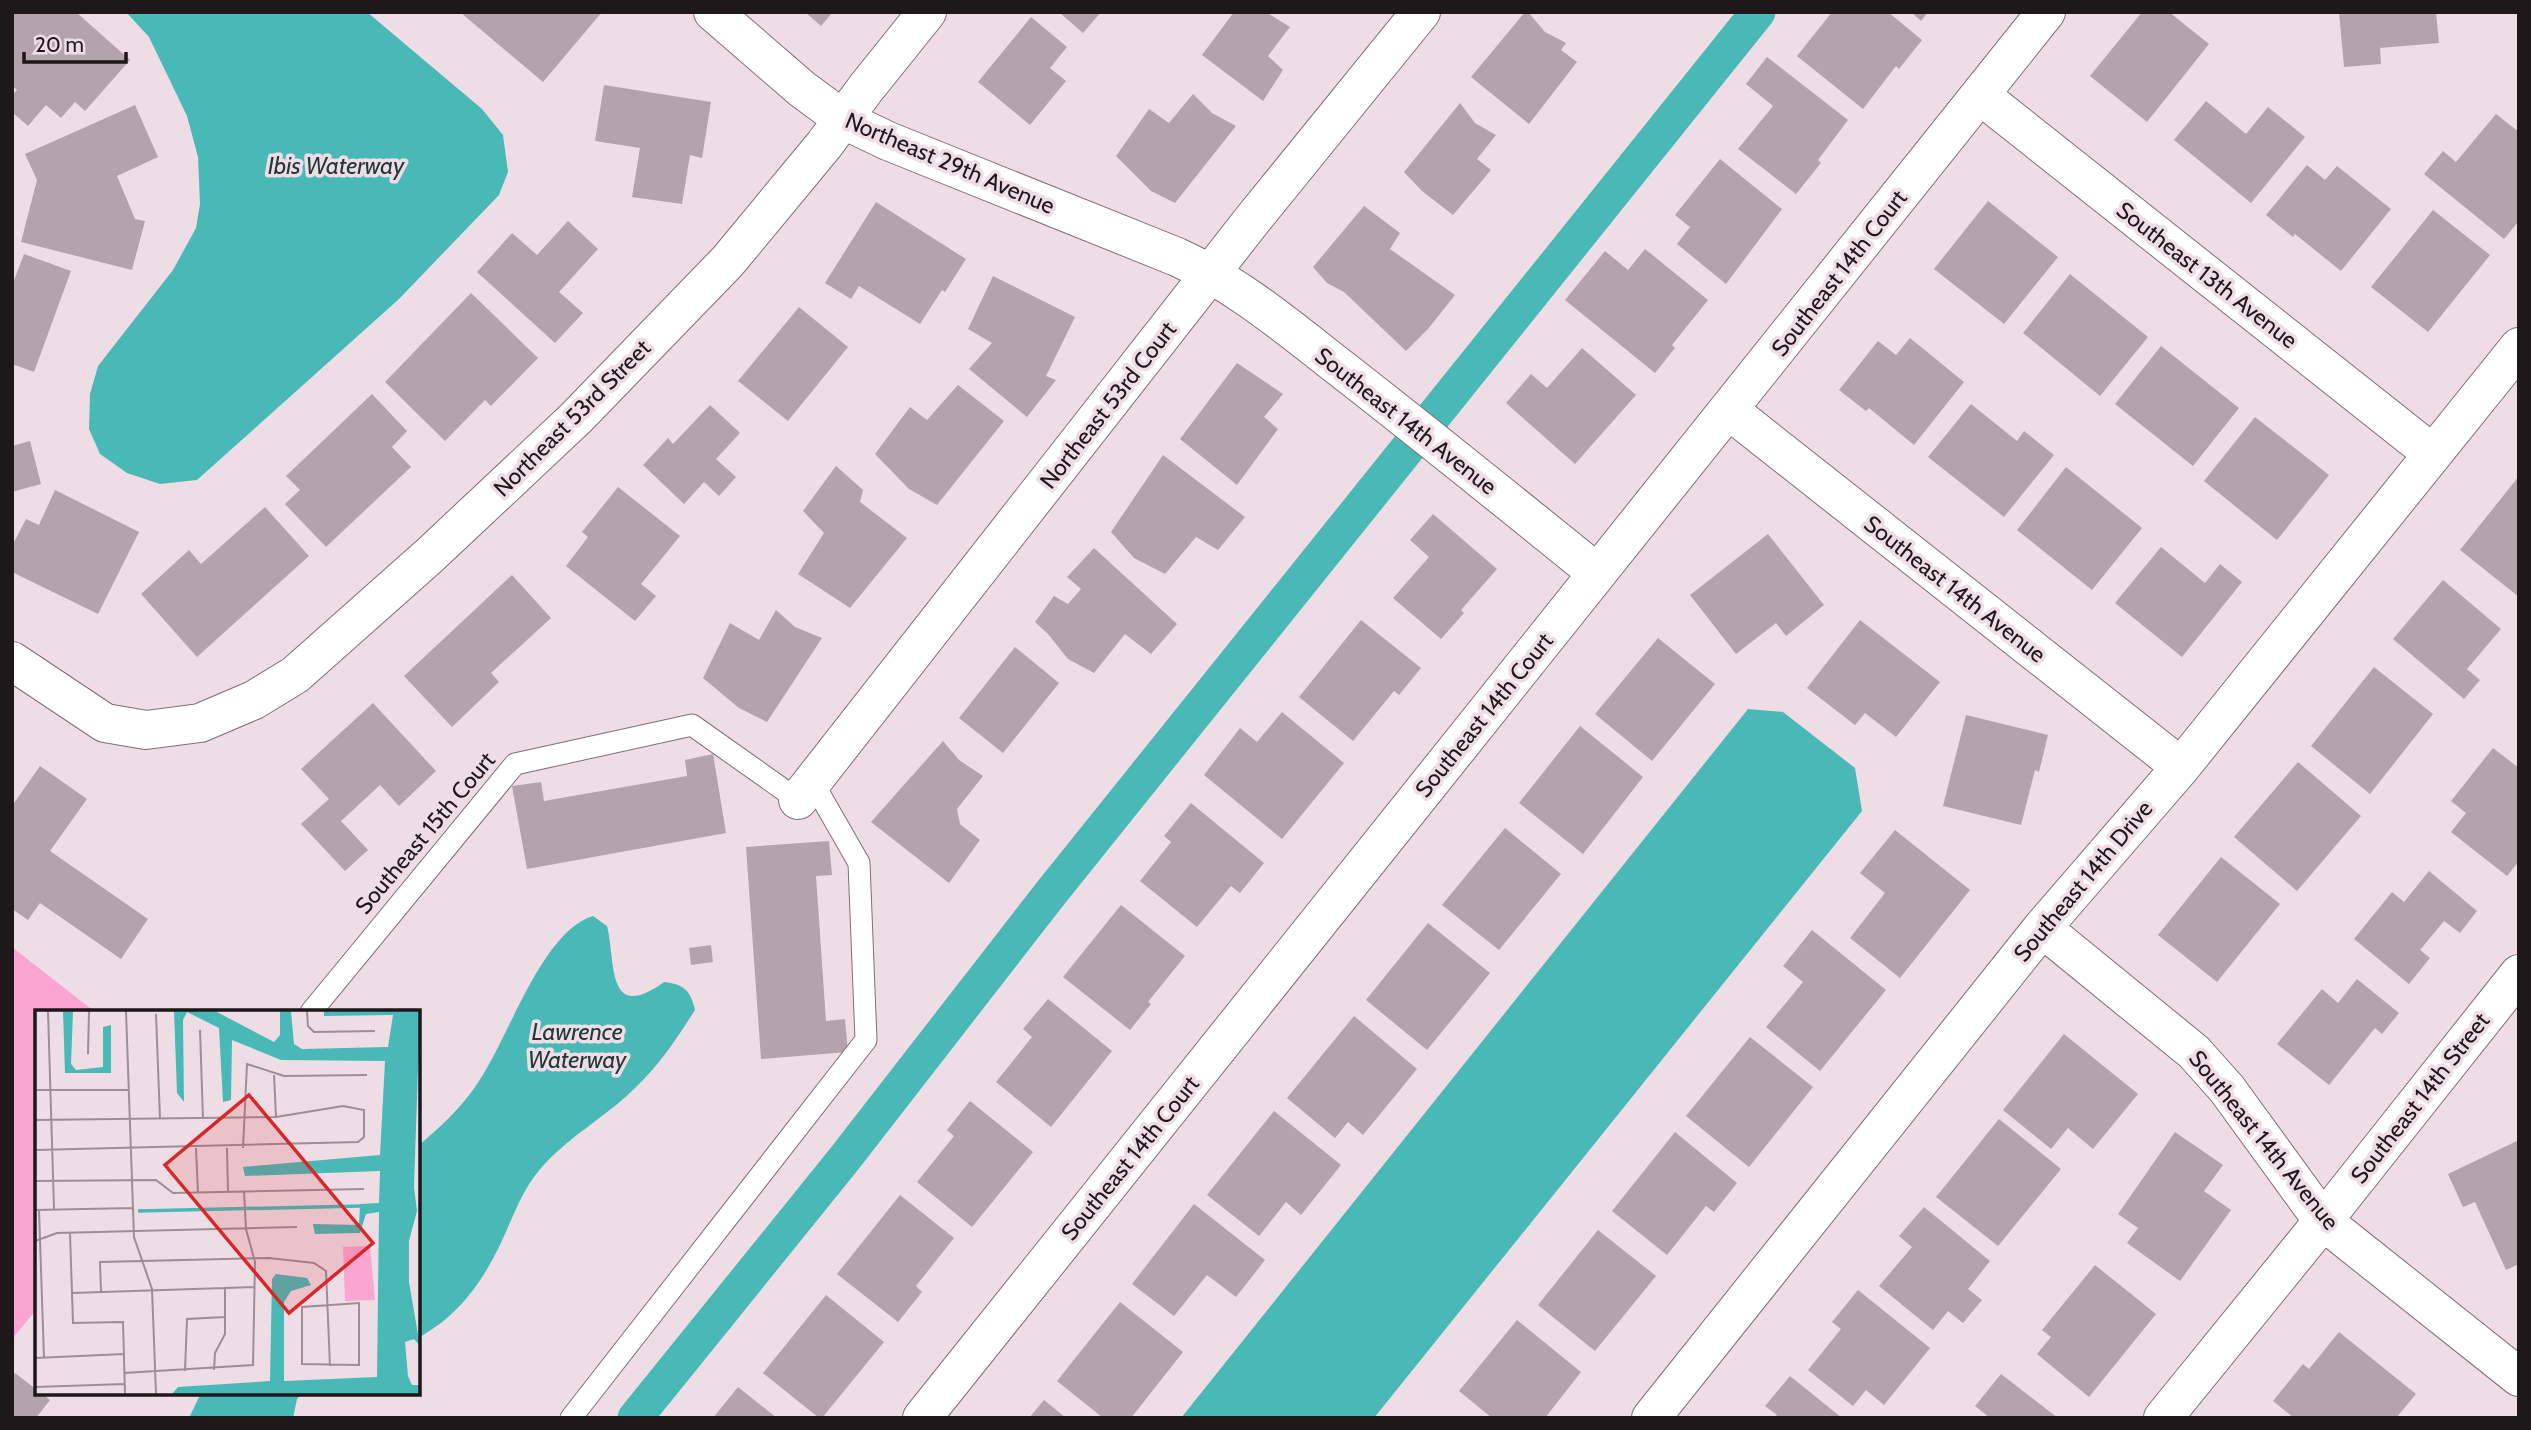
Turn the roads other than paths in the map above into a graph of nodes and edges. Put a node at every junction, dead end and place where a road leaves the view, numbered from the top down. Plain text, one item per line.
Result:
1 (713, 12) edge
2 (927, 12) edge
3 (1421, 12) edge
4 (2046, 12) edge
5 (1980, 95) junction
6 (844, 120) junction
7 (1212, 273) junction
8 (2519, 347) edge
9 (1730, 411) junction
10 (2433, 454) junction
11 (1597, 573) junction
12 (12, 661) edge
13 (2181, 767) junction
14 (805, 791) junction
15 (2042, 928) junction
16 (2519, 974) edge
17 (313, 1010) edge
18 (2323, 1221) junction
19 (2519, 1377) edge
20 (570, 1418) edge
21 (922, 1418) edge
22 (1651, 1418) edge
23 (2163, 1418) edge

1 - 6 street, Northeast 29th Avenue
2 - 6 street, Northeast 53rd Street
3 - 7 street, Northeast 53rd Court
4 - 5 street, Southeast 14th Court
5 - 9 street, Southeast 14th Court
5 - 10 street, Southeast 13th Avenue
6 - 7 street, Northeast 29th Avenue
6 - 12 street, Northeast 53rd Street
7 - 11 street, Southeast 14th Avenue
7 - 14 street, Northeast 53rd Court
8 - 10 street, Southeast 14th Drive
9 - 11 street, Southeast 14th Court
9 - 13 street, Southeast 14th Avenue
10 - 13 street, Southeast 14th Drive
11 - 21 street, Southeast 14th Court
13 - 15 street, Southeast 14th Drive
14 - 17 lane, Southeast 15th Court
14 - 20 lane
15 - 18 street, Southeast 14th Avenue
15 - 22 street, Southeast 14th Drive
16 - 18 street, Southeast 14th Street
18 - 19 street, Southeast 14th Avenue
18 - 23 street, Southeast 14th Street

